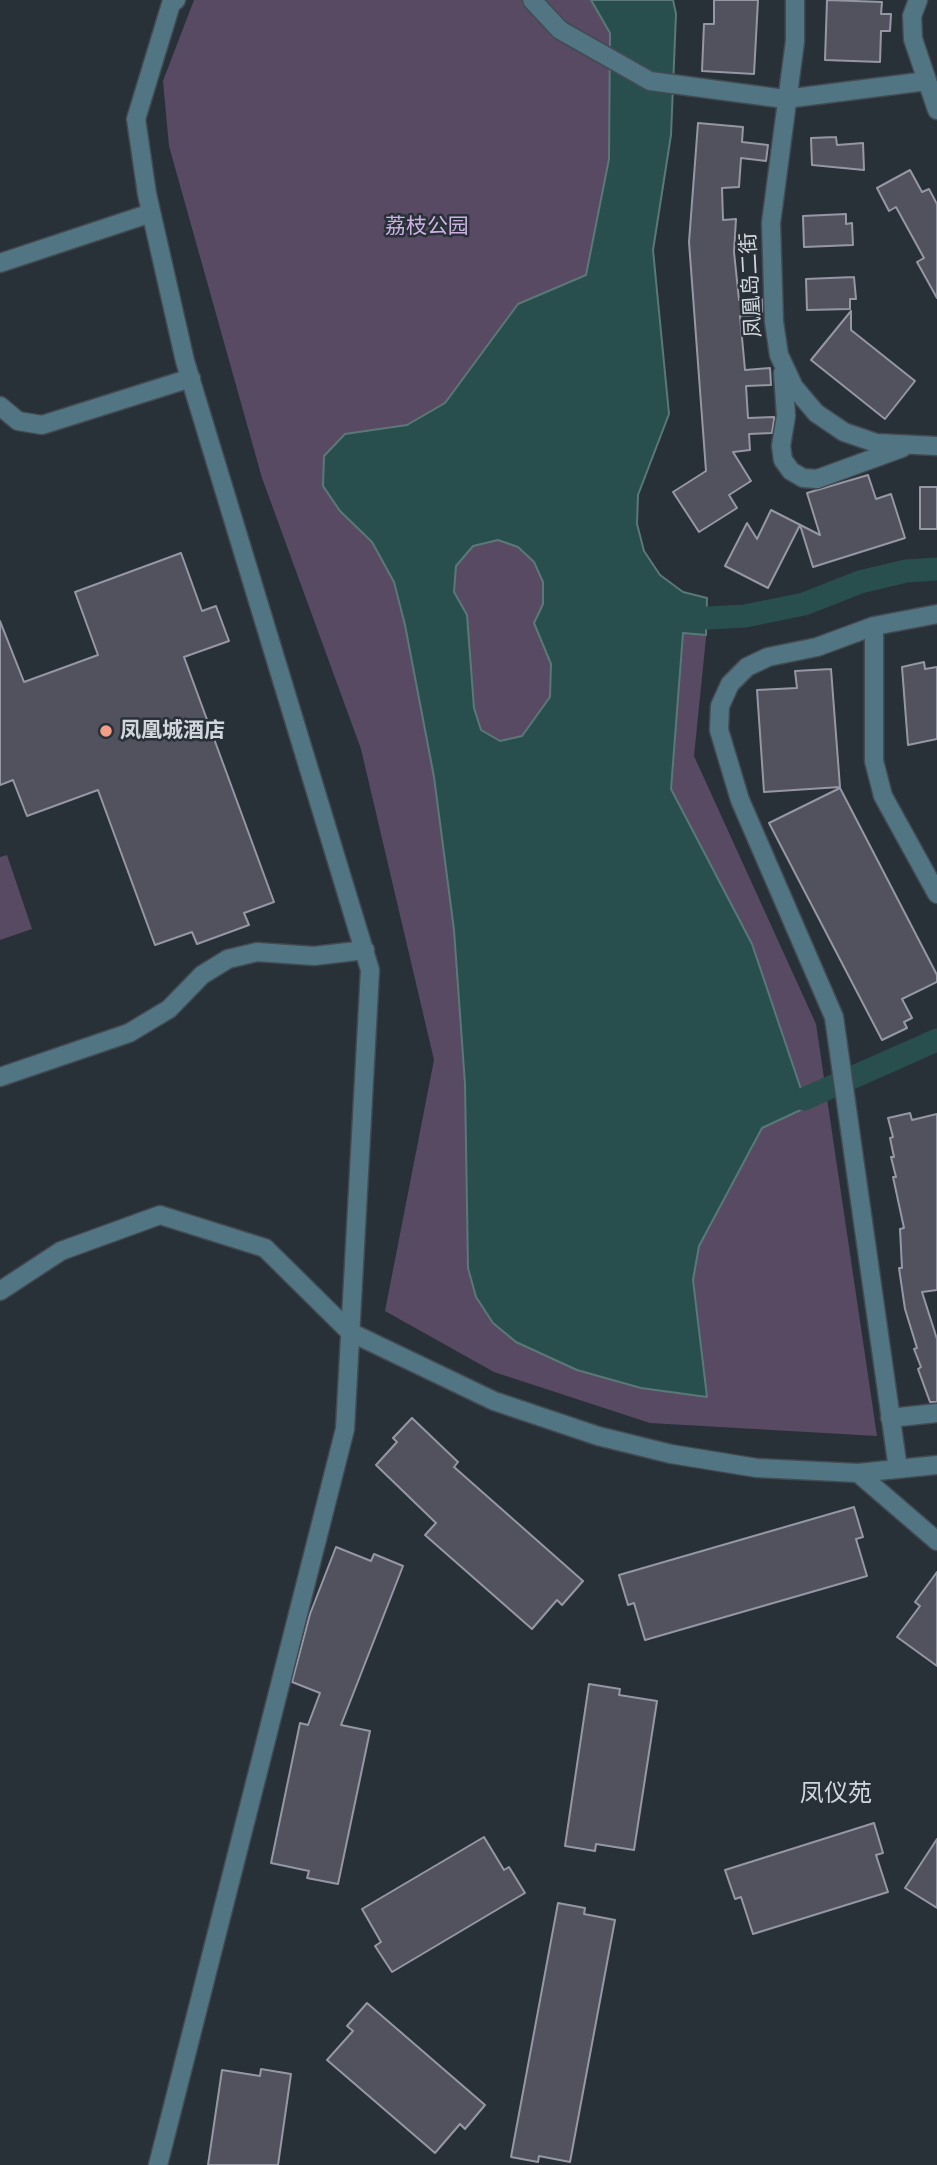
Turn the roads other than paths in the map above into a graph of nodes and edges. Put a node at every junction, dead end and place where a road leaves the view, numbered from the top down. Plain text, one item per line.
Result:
1 (532, 0) edge
2 (794, 0) edge
3 (918, 0) edge
4 (169, 1) edge
5 (927, 81) junction
6 (785, 99) junction
7 (937, 110) edge
8 (151, 213) junction
9 (0, 262) edge
10 (779, 355) junction
11 (191, 378) junction
12 (0, 406) edge
13 (910, 445) junction
14 (937, 446) edge
15 (937, 614) edge
16 (873, 625) junction
17 (937, 894) edge
18 (365, 950) junction
19 (0, 1077) edge
20 (0, 1291) edge
21 (350, 1332) junction
22 (937, 1413) edge
23 (890, 1418) junction
24 (937, 1465) edge
25 (898, 1469) junction
26 (858, 1473) junction
27 (937, 1541) edge
28 (158, 2165) edge

1 - 6 street
2 - 6 street, 凤凰岛二街
3 - 5 street
4 - 8 street
5 - 6 street
5 - 7 street
6 - 10 street, 凤凰岛二街
8 - 9 street
8 - 11 street
10 - 13 street, 凤凰岛二街
10 - 13 street
11 - 12 street
11 - 18 street
13 - 14 street, 凤凰岛二街
15 - 16 street
16 - 17 street
16 - 23 street
18 - 19 street
18 - 21 street
20 - 21 street
21 - 26 street
21 - 28 street
22 - 23 street
23 - 25 street
24 - 25 street
25 - 26 street
26 - 27 street

